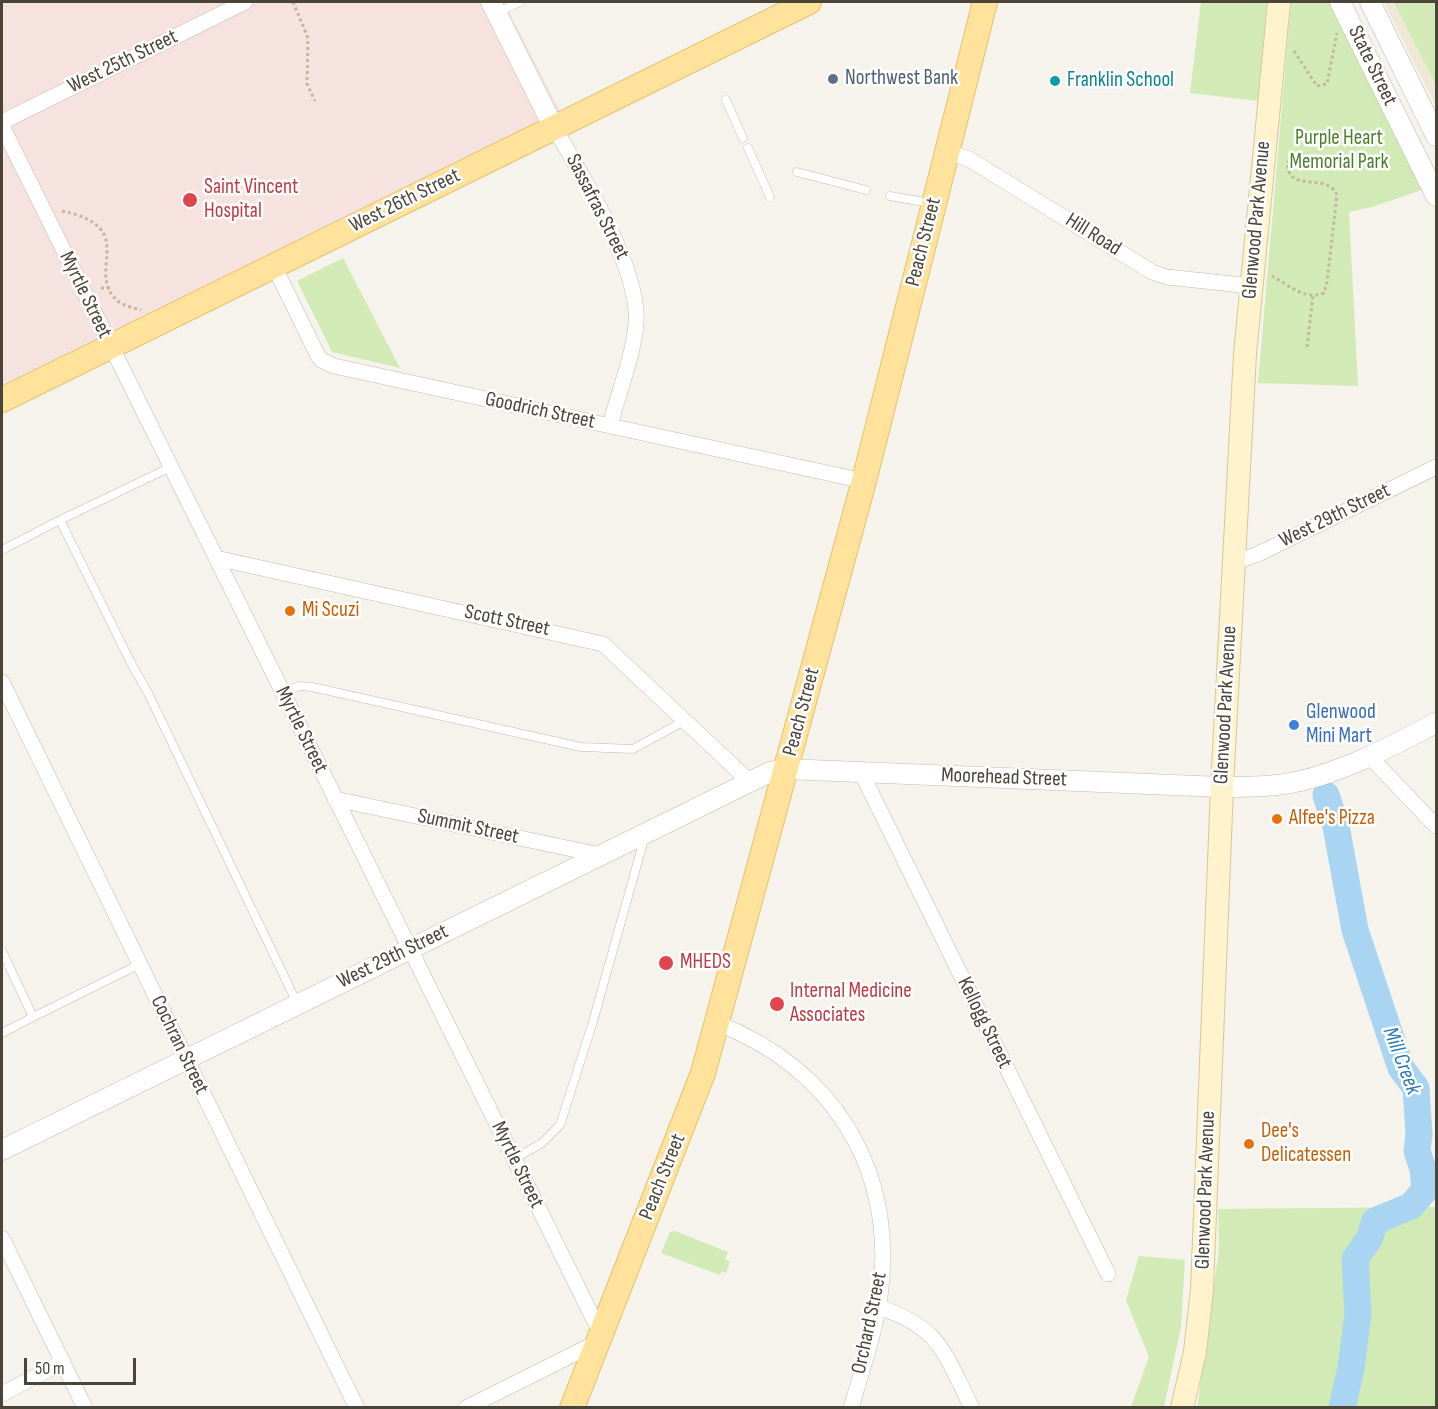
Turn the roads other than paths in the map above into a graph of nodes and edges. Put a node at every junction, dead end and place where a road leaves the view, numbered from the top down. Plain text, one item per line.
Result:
1 (246, 2) edge
2 (520, 2) edge
3 (809, 2) edge
4 (985, 2) edge
5 (1279, 2) edge
6 (1340, 2) edge
7 (1370, 2) edge
8 (494, 7) edge
9 (726, 100) dead end
10 (2, 124) edge
11 (554, 128) junction
12 (1437, 136) edge
13 (743, 138) dead end
14 (748, 148) dead end
15 (947, 152) junction
16 (797, 172) dead end
17 (866, 190) dead end
18 (890, 196) dead end
19 (1437, 196) edge
20 (770, 198) dead end
21 (934, 204) junction
22 (274, 266) junction
23 (1259, 280) junction
24 (111, 346) junction
25 (2, 400) edge
26 (610, 426) junction
27 (1437, 466) edge
28 (171, 467) junction
29 (864, 481) junction
30 (60, 520) junction
31 (2, 550) edge
32 (216, 558) junction
33 (1233, 563) junction
34 (2, 682) edge
35 (283, 693) junction
36 (686, 720) junction
37 (1437, 723) edge
38 (1369, 756) junction
39 (786, 769) junction
40 (861, 772) junction
41 (749, 781) junction
42 (1222, 787) junction
43 (335, 799) junction
44 (1437, 826) edge
45 (646, 832) junction
46 (600, 855) junction
47 (410, 949) junction
48 (2, 951) edge
49 (140, 964) junction
50 (298, 1004) junction
51 (33, 1017) junction
52 (717, 1023) junction
53 (2, 1033) edge
54 (186, 1059) junction
55 (2, 1150) edge
56 (514, 1159) junction
57 (2, 1238) edge
58 (1107, 1274) dead end
59 (878, 1307) junction
60 (599, 1338) junction
61 (63, 1362) junction
62 (2, 1394) edge
63 (85, 1407) edge
64 (357, 1407) edge
65 (466, 1407) edge
66 (572, 1407) edge
67 (851, 1407) edge
68 (972, 1407) edge
69 (1182, 1407) edge

1 - 10 street, West 25th Street
2 - 8 lane
3 - 11 main road, West 26th Street
4 - 15 main road, Peach Street
5 - 23 main road, Glenwood Park Avenue
6 - 19 street, State Street
7 - 12 street, State Street
8 - 11 street, Sassafras Street
9 - 13 lane
10 - 24 street, Myrtle Street
11 - 22 main road, West 26th Street
11 - 26 street, Sassafras Street
14 - 20 lane
15 - 21 main road, Peach Street
15 - 23 street, Hill Road
16 - 17 lane
18 - 21 lane
21 - 29 main road, Peach Street
22 - 24 main road, West 26th Street
22 - 26 street, Goodrich Street
23 - 33 main road, Glenwood Park Avenue
24 - 25 main road, West 26th Street
24 - 28 street, Myrtle Street
26 - 29 street, Goodrich Street
27 - 33 street, West 29th Street
28 - 30 lane
28 - 32 street, Myrtle Street
29 - 39 main road, Peach Street
30 - 31 lane
30 - 50 lane
32 - 35 street, Myrtle Street
32 - 36 street, Scott Street
33 - 42 main road, Glenwood Park Avenue
34 - 49 street, Cochran Street
35 - 36 lane
35 - 43 street, Myrtle Street
36 - 41 street, Scott Street
37 - 38 street, Moorehead Street
38 - 42 street, Moorehead Street
38 - 44 street
39 - 40 street, Moorehead Street
39 - 41 street, West 29th Street
39 - 52 main road, Peach Street
40 - 42 street, Moorehead Street
40 - 58 street, Kellogg Street
41 - 45 street, West 29th Street
42 - 69 main road, Glenwood Park Avenue
43 - 46 street, Summit Street
43 - 47 street, Myrtle Street
45 - 46 street, West 29th Street
45 - 56 lane
46 - 47 street, West 29th Street
47 - 50 street, West 29th Street
47 - 56 street, Myrtle Street
48 - 51 lane
49 - 51 lane
49 - 54 street, Cochran Street
50 - 54 street, West 29th Street
51 - 53 lane
52 - 59 street, Orchard Street
52 - 60 main road, Peach Street
54 - 55 street, West 29th Street
54 - 64 street, Cochran Street
56 - 60 street, Myrtle Street
57 - 61 street
59 - 67 street, Orchard Street
59 - 68 street
60 - 65 street
60 - 66 main road, Peach Street
61 - 62 street
61 - 63 street

